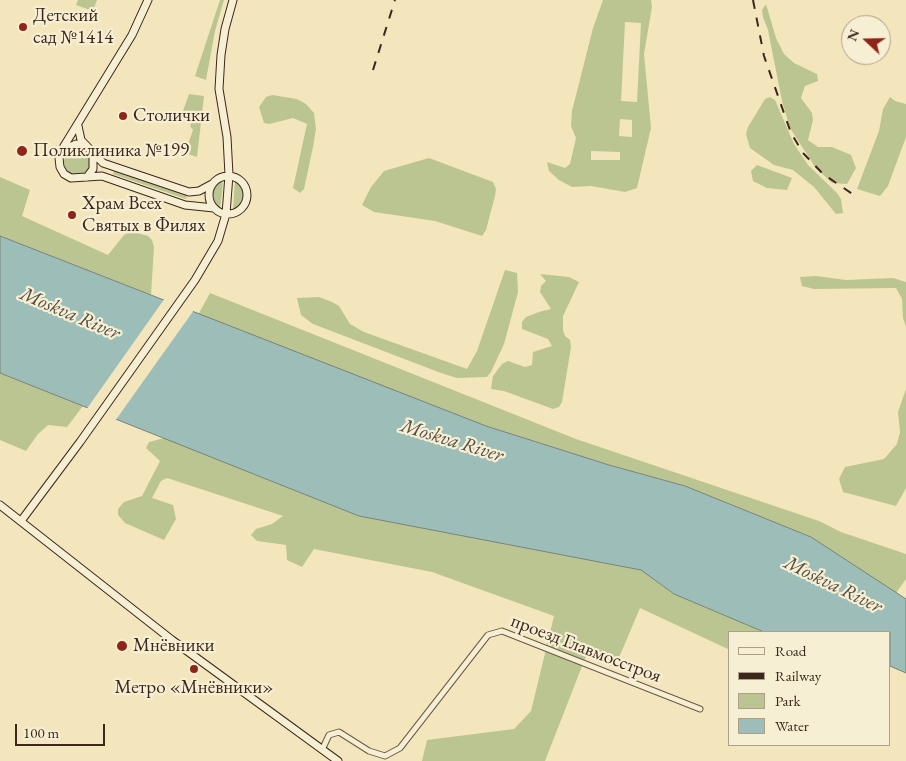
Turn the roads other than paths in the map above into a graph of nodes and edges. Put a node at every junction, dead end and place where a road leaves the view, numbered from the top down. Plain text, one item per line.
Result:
1 (148, 0) edge
2 (233, 0) edge
3 (78, 123) junction
4 (90, 151) junction
5 (61, 154) junction
6 (229, 176) junction
7 (86, 177) junction
8 (212, 184) junction
9 (214, 208) junction
10 (226, 214) junction
11 (0, 504) edge
12 (21, 521) junction
13 (700, 710) dead end
14 (322, 750) junction
15 (338, 761) edge

1 - 3 street
2 - 6 street
3 - 4 street
3 - 5 street
4 - 5 street
4 - 7 street
4 - 8 street
5 - 7 street
6 - 8 street
6 - 10 street
6 - 10 street
7 - 9 street
8 - 9 street
9 - 10 street
10 - 12 street
11 - 12 street
12 - 14 street
13 - 14 street, проезд Главмосстроя
14 - 15 street

